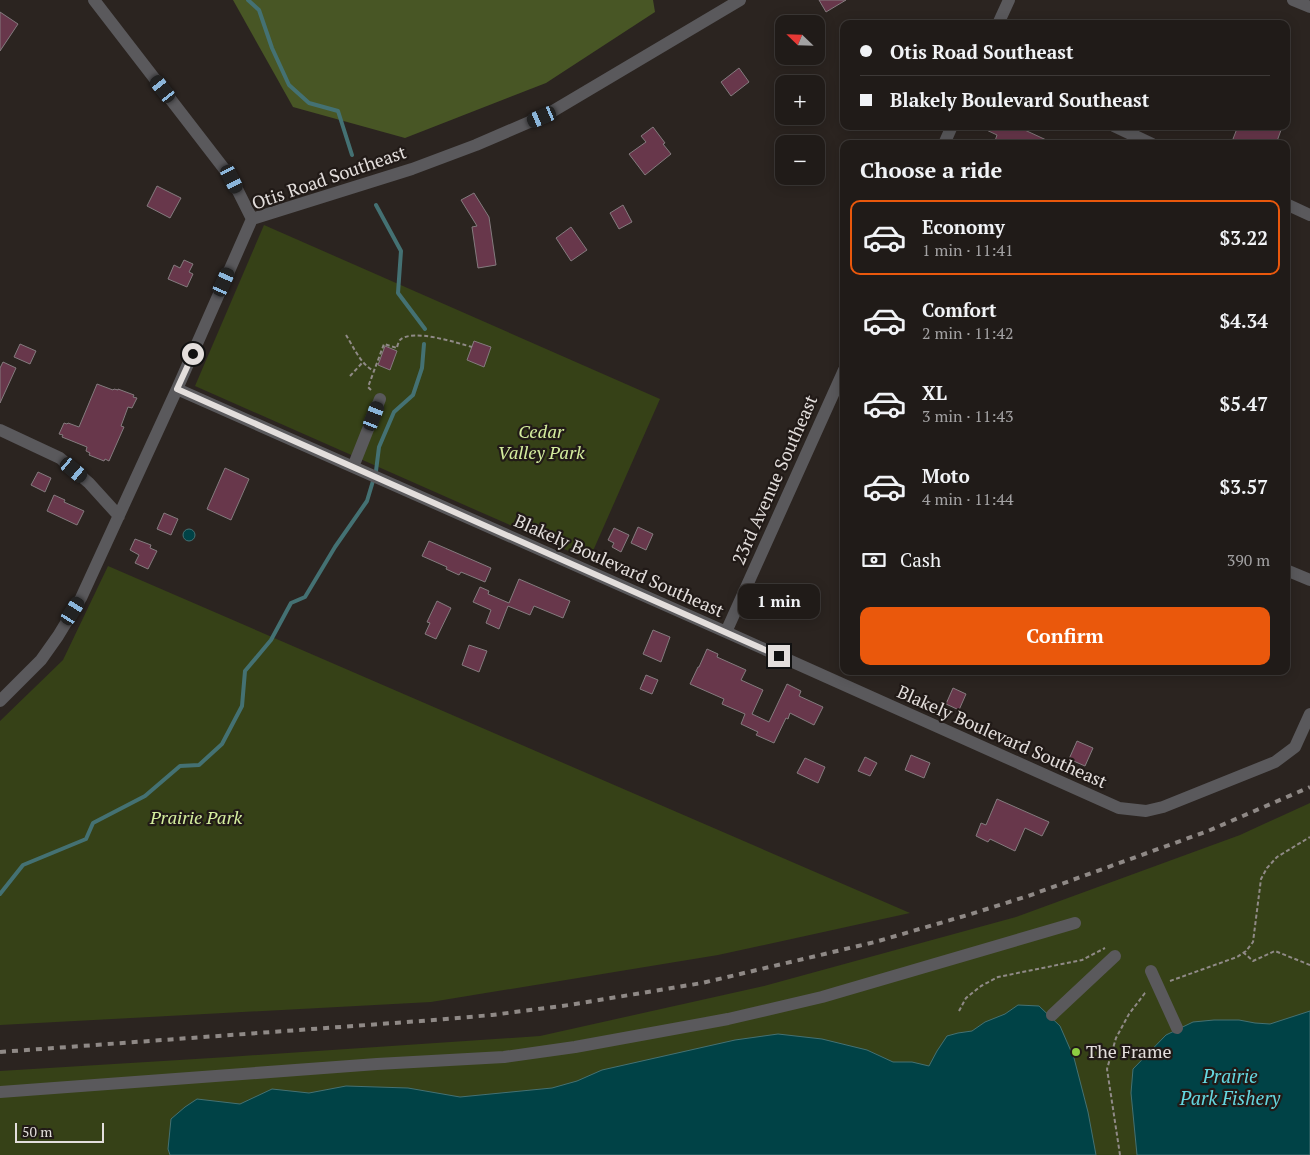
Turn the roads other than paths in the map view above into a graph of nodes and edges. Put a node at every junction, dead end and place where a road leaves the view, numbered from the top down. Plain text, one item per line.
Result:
1 (94, 0) edge
2 (740, 0) edge
3 (1008, 0) edge
4 (1293, 0) edge
5 (1310, 7) edge
6 (1000, 20) edge
7 (1122, 130) edge
8 (1144, 140) edge
9 (1290, 206) edge
10 (1310, 215) edge
11 (252, 219) junction
12 (840, 379) edge
13 (177, 389) junction
14 (380, 399) road end
15 (0, 430) edge
16 (355, 468) junction
17 (119, 516) junction
18 (1290, 572) edge
19 (1310, 580) edge
20 (726, 632) junction
21 (0, 701) edge
22 (1310, 714) edge
23 (1075, 923) dead end
24 (1110, 952) road end
25 (1151, 971) dead end
26 (1052, 1015) dead end
27 (1176, 1028) dead end
28 (0, 1092) edge

1 - 11 street
2 - 11 street, Otis Road Southeast
3 - 6 street
4 - 5 street
7 - 8 street
9 - 10 street
11 - 13 street, Otis Road Southeast
12 - 20 street, 23rd Avenue Southeast
13 - 16 street, Blakely Boulevard Southeast
13 - 17 street, Otis Road Southeast
14 - 16 street
15 - 17 street
16 - 20 street, Blakely Boulevard Southeast
17 - 21 street, Otis Road Southeast
18 - 19 street
20 - 22 street, Blakely Boulevard Southeast
23 - 28 street
24 - 26 street
25 - 27 street

